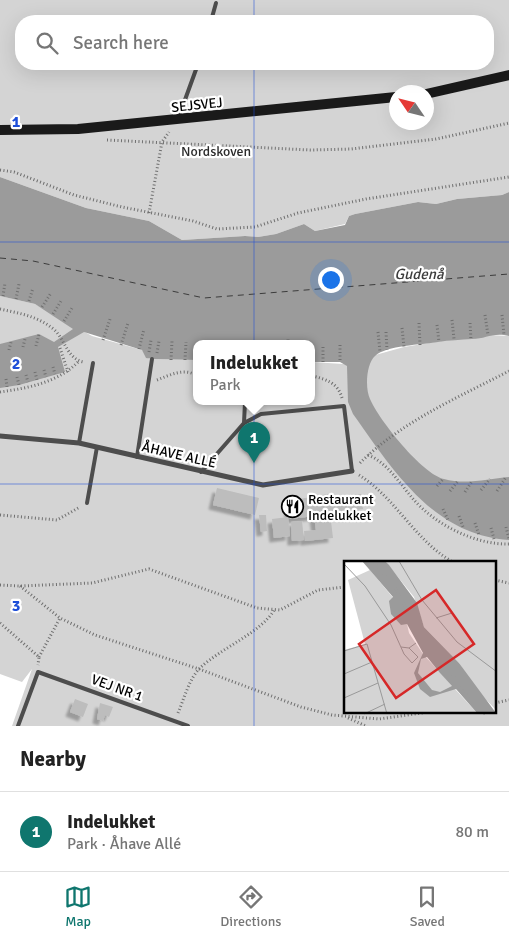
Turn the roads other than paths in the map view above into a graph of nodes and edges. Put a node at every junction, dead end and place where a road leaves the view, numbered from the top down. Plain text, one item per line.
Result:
1 (216, 3) dead end
2 (213, 15) edge
3 (196, 70) edge
4 (509, 75) edge
5 (434, 92) edge
6 (389, 98) edge
7 (177, 121) junction
8 (0, 130) edge
9 (152, 359) dead end
10 (93, 363) dead end
11 (245, 405) edge
12 (244, 423) junction
13 (0, 436) edge
14 (79, 444) junction
15 (97, 447) junction
16 (137, 457) junction
17 (352, 471) joint
18 (201, 472) junction
19 (87, 503) road end
20 (174, 724) edge
21 (18, 726) edge
22 (188, 726) edge

1 - 2 lane
3 - 7 lane
4 - 5 street
6 - 7 street, SEJSVEJ
7 - 8 street, SEJSVEJ
9 - 16 lane
10 - 14 lane
11 - 12 lane
12 - 17 lane
12 - 18 lane
13 - 14 street, ÅHAVE ALLÉ
14 - 15 street, ÅHAVE ALLÉ
15 - 16 street, ÅHAVE ALLÉ
15 - 19 lane
16 - 18 street, ÅHAVE ALLÉ
17 - 18 street, ÅHAVE ALLÉ
20 - 21 lane, VEJ NR 1
20 - 22 lane, VEJ NR 1

